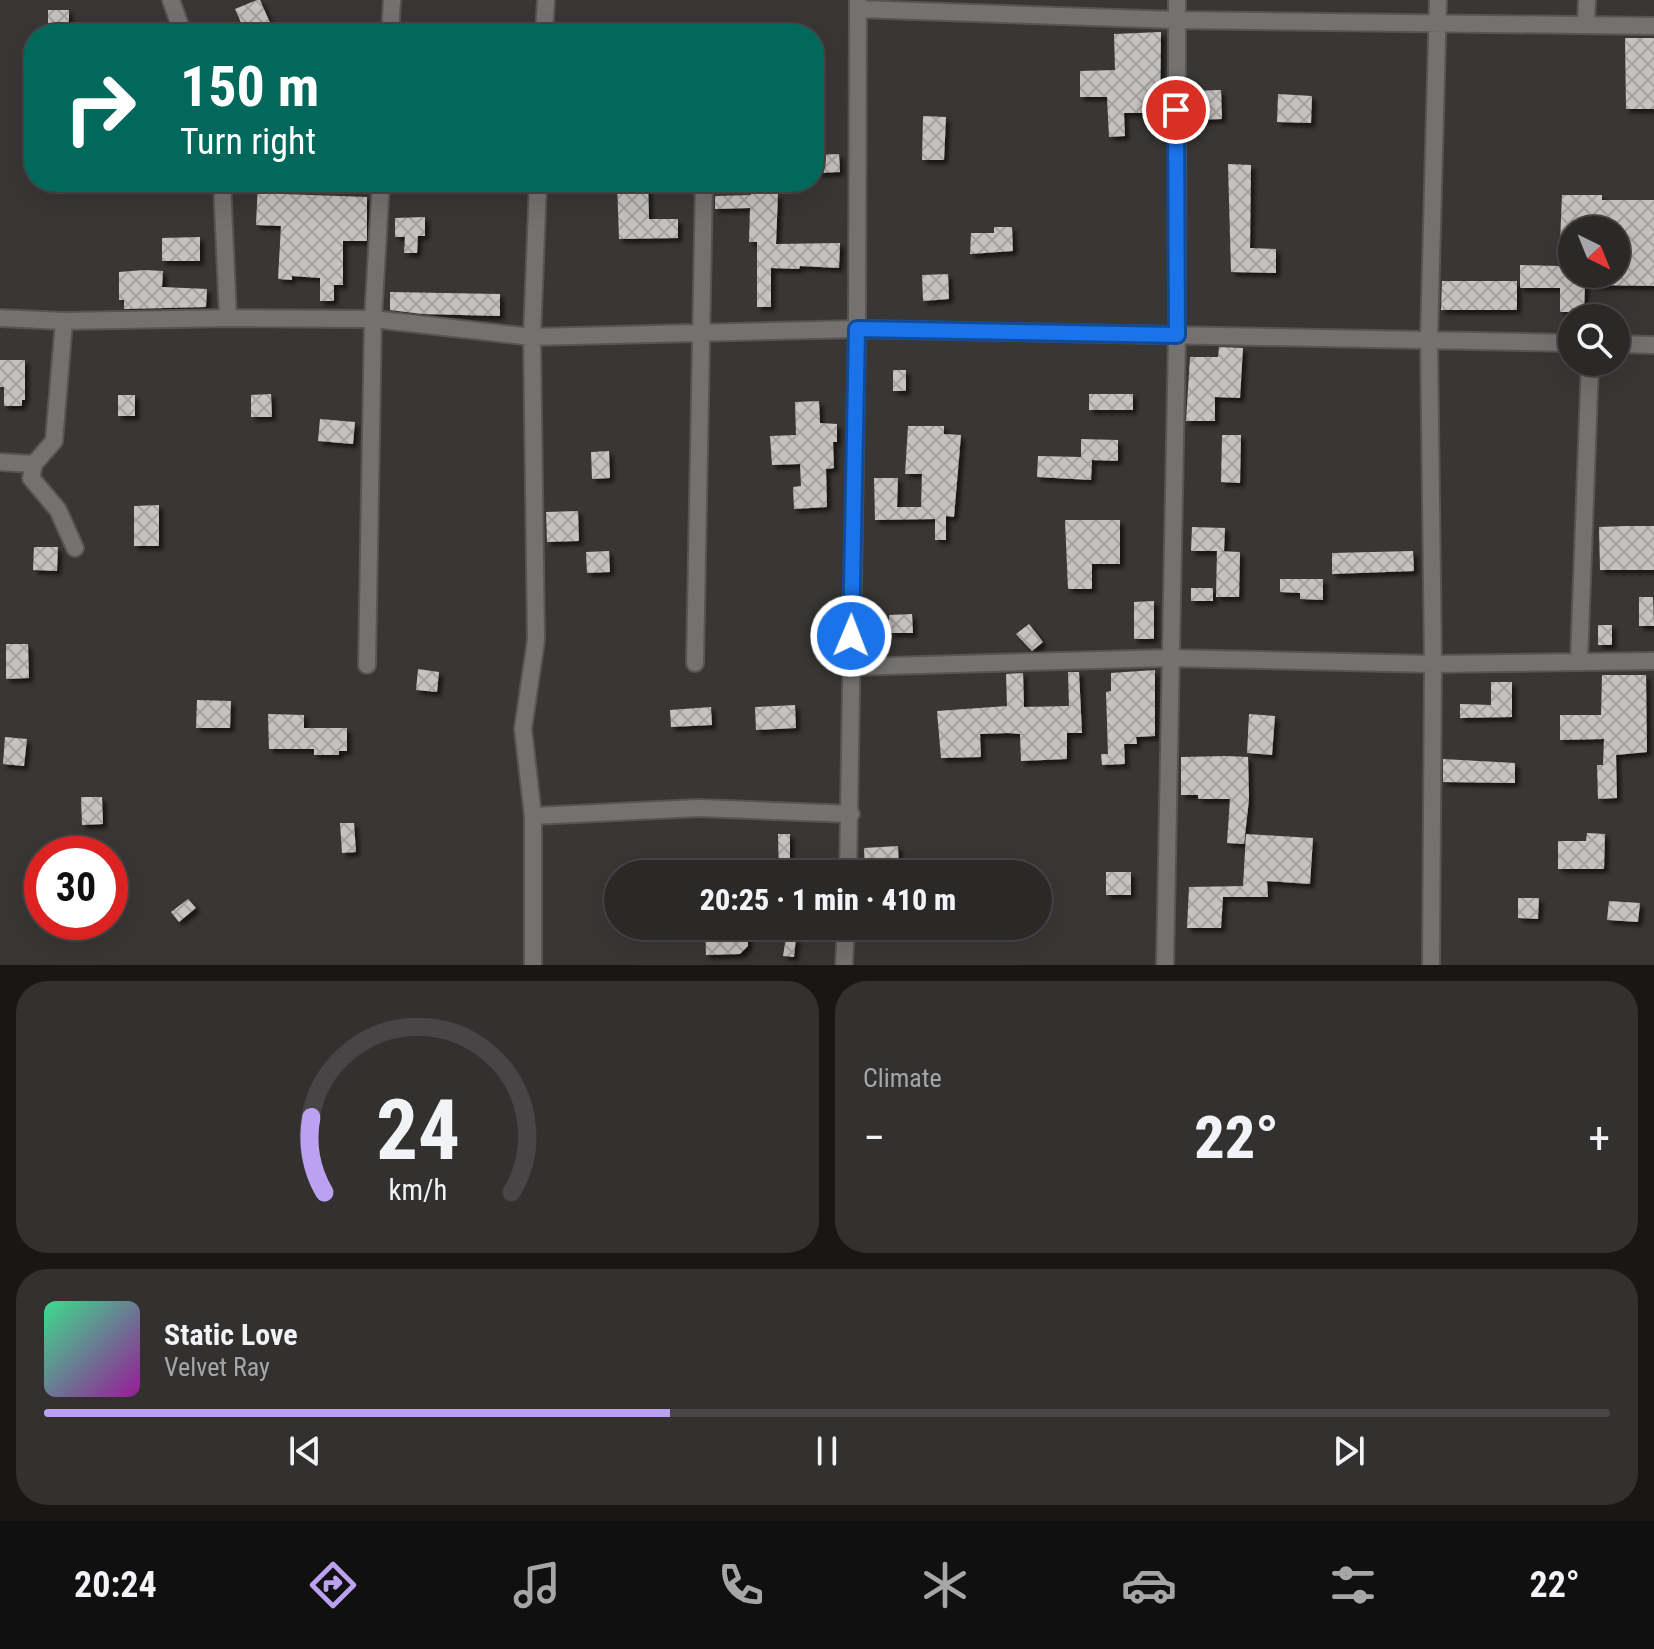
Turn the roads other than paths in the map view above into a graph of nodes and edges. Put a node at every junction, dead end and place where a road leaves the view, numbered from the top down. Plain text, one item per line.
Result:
1 (171, 0) edge
2 (392, 0) edge
3 (546, 0) edge
4 (1177, 0) edge
5 (1438, 0) edge
6 (1587, 0) edge
7 (858, 5) edge
8 (1019, 7) edge
9 (1176, 20) junction
10 (1438, 23) junction
11 (179, 24) edge
12 (391, 24) edge
13 (545, 24) edge
14 (1586, 25) junction
15 (1654, 26) edge
16 (222, 192) edge
17 (380, 192) edge
18 (538, 192) edge
19 (704, 192) edge
20 (0, 318) edge
21 (228, 318) junction
22 (373, 319) junction
23 (64, 321) junction
24 (857, 329) junction
25 (703, 333) junction
26 (1177, 335) junction
27 (532, 337) junction
28 (1429, 339) junction
29 (1558, 343) edge
30 (1630, 344) edge
31 (1654, 345) edge
32 (1589, 376) edge
33 (0, 462) edge
34 (34, 464) junction
35 (75, 548) dead end
36 (1169, 658) junction
37 (1579, 661) junction
38 (1654, 661) edge
39 (695, 663) dead end
40 (1433, 664) junction
41 (367, 665) dead end
42 (851, 667) junction
43 (851, 814) junction
44 (533, 816) junction
45 (849, 860) edge
46 (845, 940) edge
47 (533, 965) edge
48 (844, 965) edge
49 (1165, 965) edge
50 (1431, 965) edge

1 - 11 street
2 - 12 street
3 - 13 street
4 - 9 street
5 - 10 street
6 - 14 street
7 - 8 street
7 - 24 street
8 - 9 street
9 - 10 street
9 - 26 street
10 - 14 street
10 - 28 street
14 - 15 street
16 - 21 street
17 - 22 street
18 - 27 street
19 - 25 street
20 - 23 street
21 - 22 street
21 - 23 street
22 - 27 street
22 - 41 street
23 - 34 street
24 - 25 street
24 - 26 street
24 - 42 street
25 - 27 street
25 - 39 street
26 - 28 street
26 - 36 street
27 - 44 street
28 - 29 street
28 - 40 street
30 - 31 street
32 - 37 street
33 - 34 street
34 - 35 street
36 - 40 street
36 - 42 street
36 - 49 street
37 - 38 street
37 - 40 street
40 - 50 street
42 - 43 street
43 - 44 street
43 - 45 street
44 - 47 street
46 - 48 street

